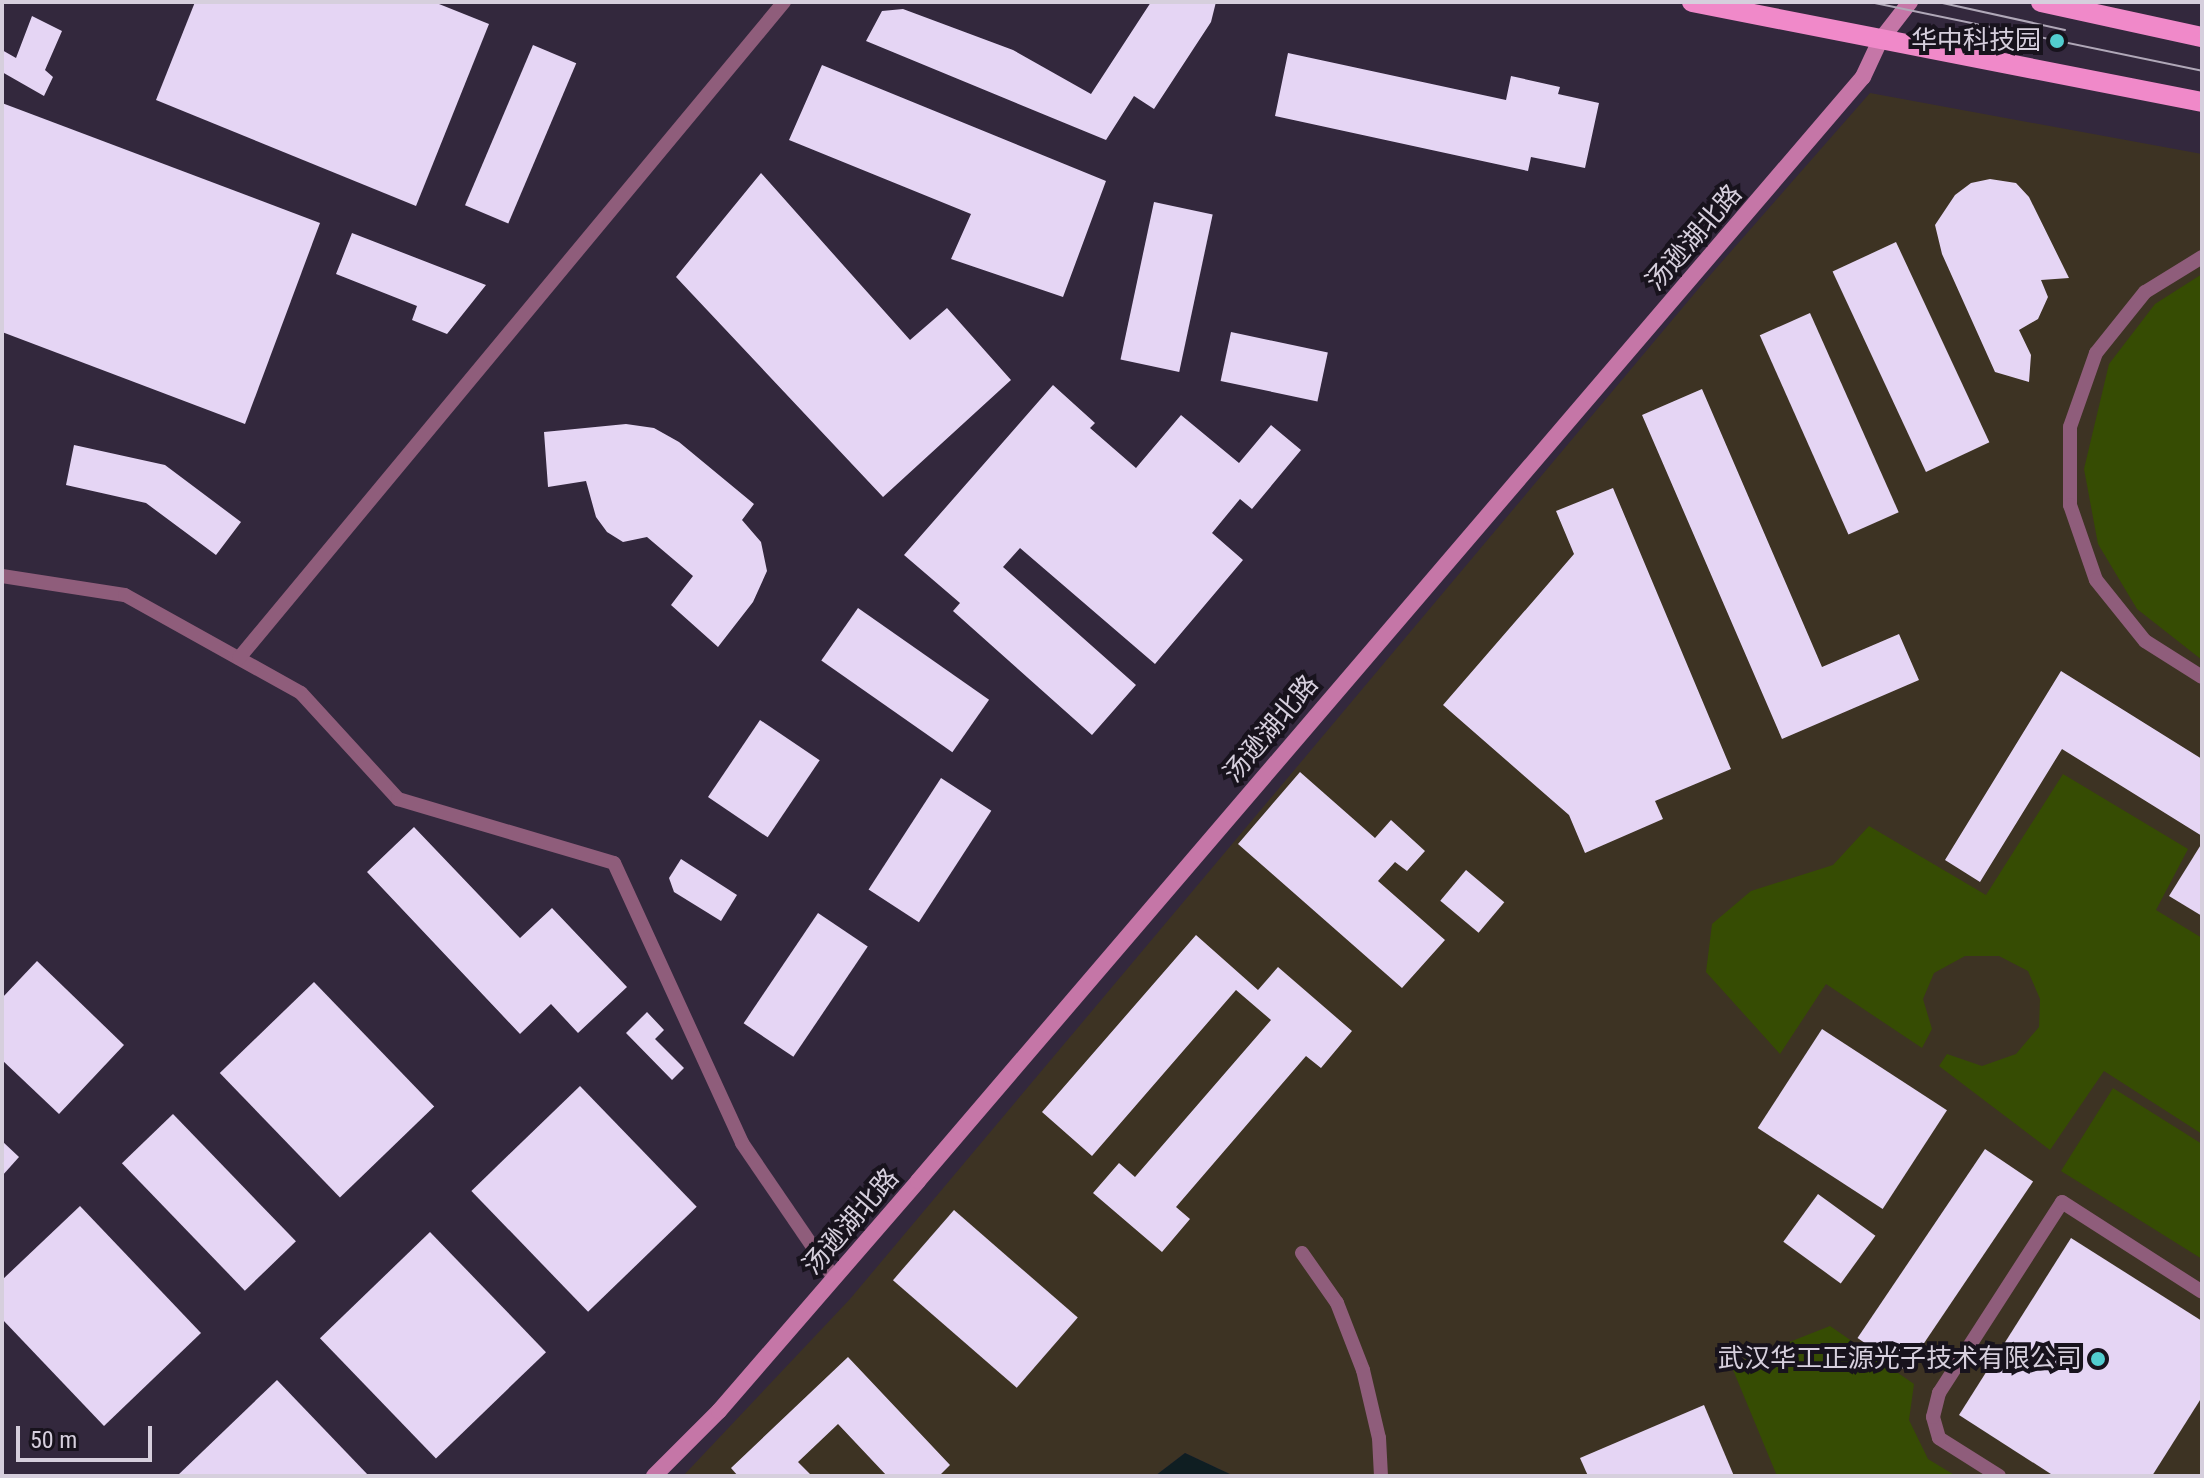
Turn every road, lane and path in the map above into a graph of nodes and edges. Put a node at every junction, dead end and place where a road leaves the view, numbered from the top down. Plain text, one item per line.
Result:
1 (784, 2) edge
2 (1692, 2) edge
3 (1910, 2) edge
4 (2041, 2) edge
5 (2202, 37) edge
6 (1879, 42) junction
7 (2202, 102) edge
8 (2202, 257) edge
9 (2, 576) edge
10 (239, 658) junction
11 (2202, 677) edge
12 (1302, 1253) dead end
13 (834, 1278) junction
14 (2202, 1292) edge
15 (654, 1476) edge
16 (1381, 1476) edge
17 (1999, 1476) edge

1 - 10 street
2 - 6 main road
3 - 6 main road, 汤逊湖北路
4 - 5 main road
6 - 7 main road
6 - 13 main road, 汤逊湖北路
8 - 11 street
9 - 10 street
10 - 13 street
12 - 16 street
13 - 15 main road, 汤逊湖北路
14 - 17 street

